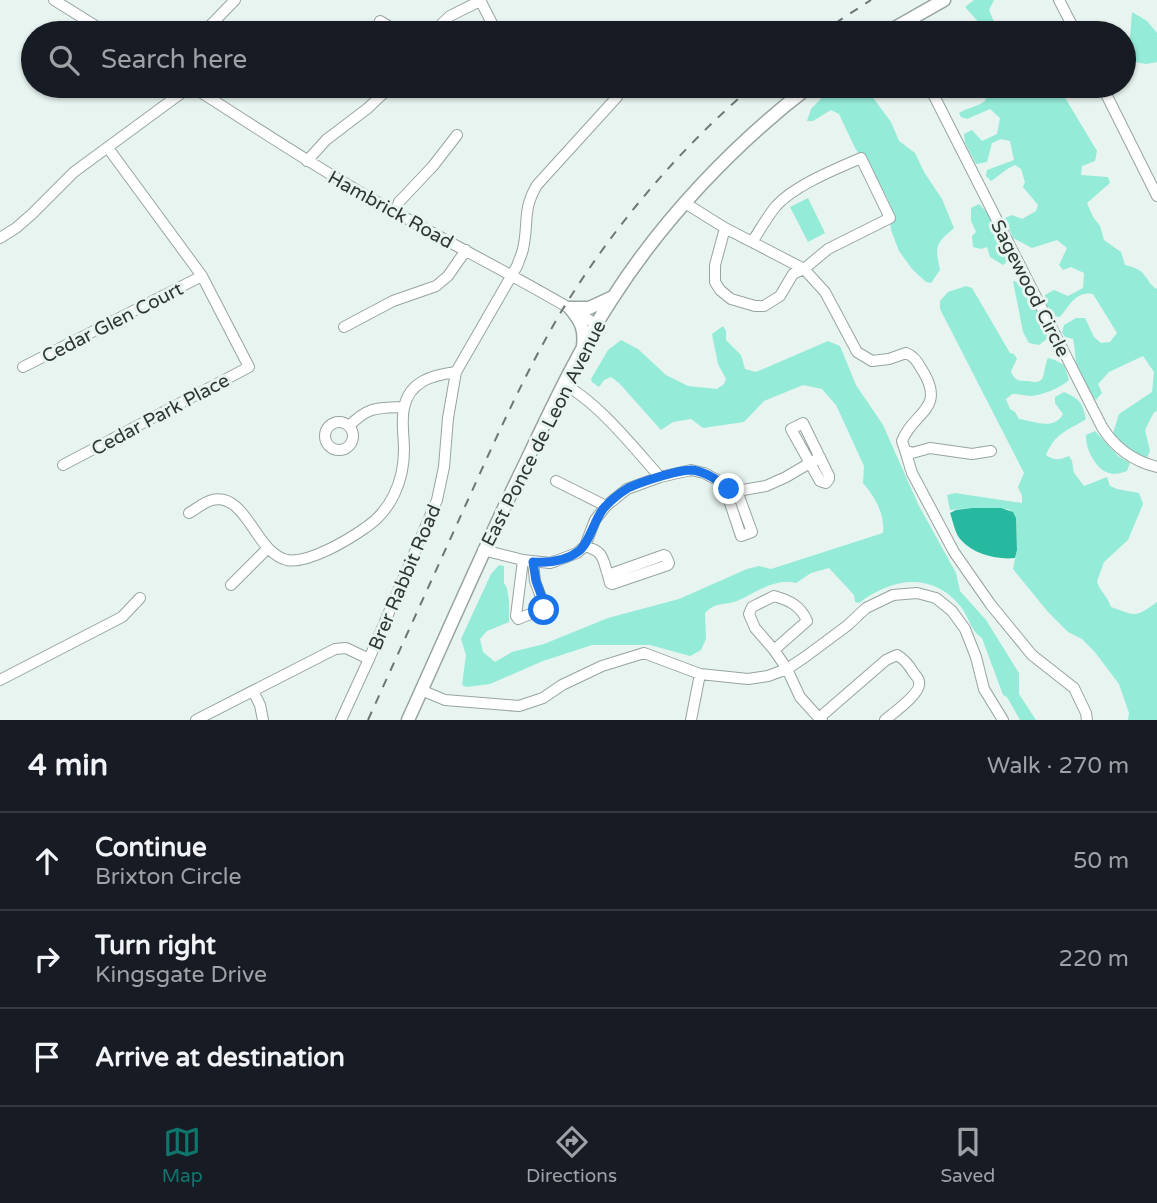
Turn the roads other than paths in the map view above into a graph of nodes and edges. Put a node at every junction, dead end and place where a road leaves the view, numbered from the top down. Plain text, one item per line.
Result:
1 (54, 0) edge
2 (235, 0) edge
3 (480, 0) edge
4 (944, 0) edge
5 (1059, 0) edge
6 (88, 21) edge
7 (215, 21) edge
8 (445, 21) edge
9 (491, 21) edge
10 (912, 21) edge
11 (1070, 21) edge
12 (175, 98) edge
13 (210, 98) edge
14 (378, 98) edge
15 (616, 98) edge
16 (795, 98) edge
17 (935, 98) edge
18 (1108, 98) edge
19 (457, 135) dead end
20 (108, 148) junction
21 (307, 161) junction
22 (1157, 196) edge
23 (685, 203) junction
24 (395, 212) junction
25 (725, 228) junction
26 (0, 238) edge
27 (752, 242) junction
28 (466, 250) junction
29 (804, 269) junction
30 (512, 275) junction
31 (202, 276) junction
32 (613, 297) junction
33 (570, 308) junction
34 (596, 324) junction
35 (344, 327) dead end
36 (583, 346) junction
37 (23, 367) dead end
38 (456, 372) junction
39 (563, 384) junction
40 (404, 407) junction
41 (349, 426) dead end
42 (905, 450) junction
43 (991, 451) dead end
44 (820, 457) junction
45 (810, 463) junction
46 (63, 465) dead end
47 (1157, 467) edge
48 (660, 477) junction
49 (556, 481) dead end
50 (724, 485) junction
51 (737, 491) junction
52 (606, 506) junction
53 (189, 513) dead end
54 (584, 546) junction
55 (268, 548) junction
56 (484, 550) junction
57 (528, 561) junction
58 (608, 575) junction
59 (231, 584) dead end
60 (140, 598) dead end
61 (774, 650) junction
62 (369, 659) junction
63 (787, 668) junction
64 (700, 674) junction
65 (0, 680) edge
66 (421, 690) junction
67 (253, 691) junction
68 (821, 719) edge
69 (196, 720) edge
70 (263, 720) edge
71 (341, 720) edge
72 (408, 720) edge
73 (691, 720) edge
74 (885, 720) edge
75 (1003, 720) edge
76 (1087, 720) edge

1 - 6 street
2 - 7 street
3 - 8 street
3 - 9 street
4 - 10 main road
5 - 11 street
12 - 20 street
13 - 21 street, Hambrick Road
14 - 21 street
15 - 30 street, Brer Rabbit Road
16 - 23 main road, East Ponce de Leon Avenue
17 - 47 street, Sagewood Circle
18 - 22 street
19 - 24 street
20 - 26 street
20 - 31 street, Cedar Park Place
21 - 24 street, Hambrick Road
23 - 25 street
23 - 32 main road, East Ponce de Leon Avenue
24 - 28 street, Hambrick Road
25 - 27 street
25 - 29 street
27 - 29 street
27 - 29 street
28 - 30 street, Hambrick Road
28 - 35 street
29 - 42 street
30 - 33 street, Hambrick Road
30 - 38 street, Brer Rabbit Road
31 - 37 street, Cedar Glen Court
31 - 46 street, Cedar Park Place
32 - 33 main road
32 - 34 main road, East Ponce de Leon Avenue
33 - 34 street, Hambrick Road
33 - 36 main road
34 - 36 main road, East Ponce de Leon Avenue
36 - 39 main road, East Ponce de Leon Avenue
38 - 40 street
38 - 62 street, Brer Rabbit Road
39 - 48 street
39 - 56 main road, East Ponce de Leon Avenue
40 - 41 street
40 - 55 street
42 - 43 street
42 - 76 street
44 - 45 street
44 - 45 street
44 - 45 street
45 - 51 street
48 - 50 street
48 - 52 street
49 - 52 street
50 - 51 street
50 - 51 street
52 - 54 street
53 - 55 street
54 - 57 street
54 - 58 street
55 - 59 street
56 - 57 street
56 - 66 main road, East Ponce de Leon Avenue
57 - 57 street
58 - 58 street
60 - 65 street
61 - 61 street
61 - 63 street
62 - 67 street
62 - 71 street, Brer Rabbit Road
63 - 64 street
63 - 68 street
63 - 75 street
64 - 66 street
64 - 73 street
66 - 72 main road, East Ponce de Leon Avenue
67 - 69 street
67 - 70 street
68 - 74 street

